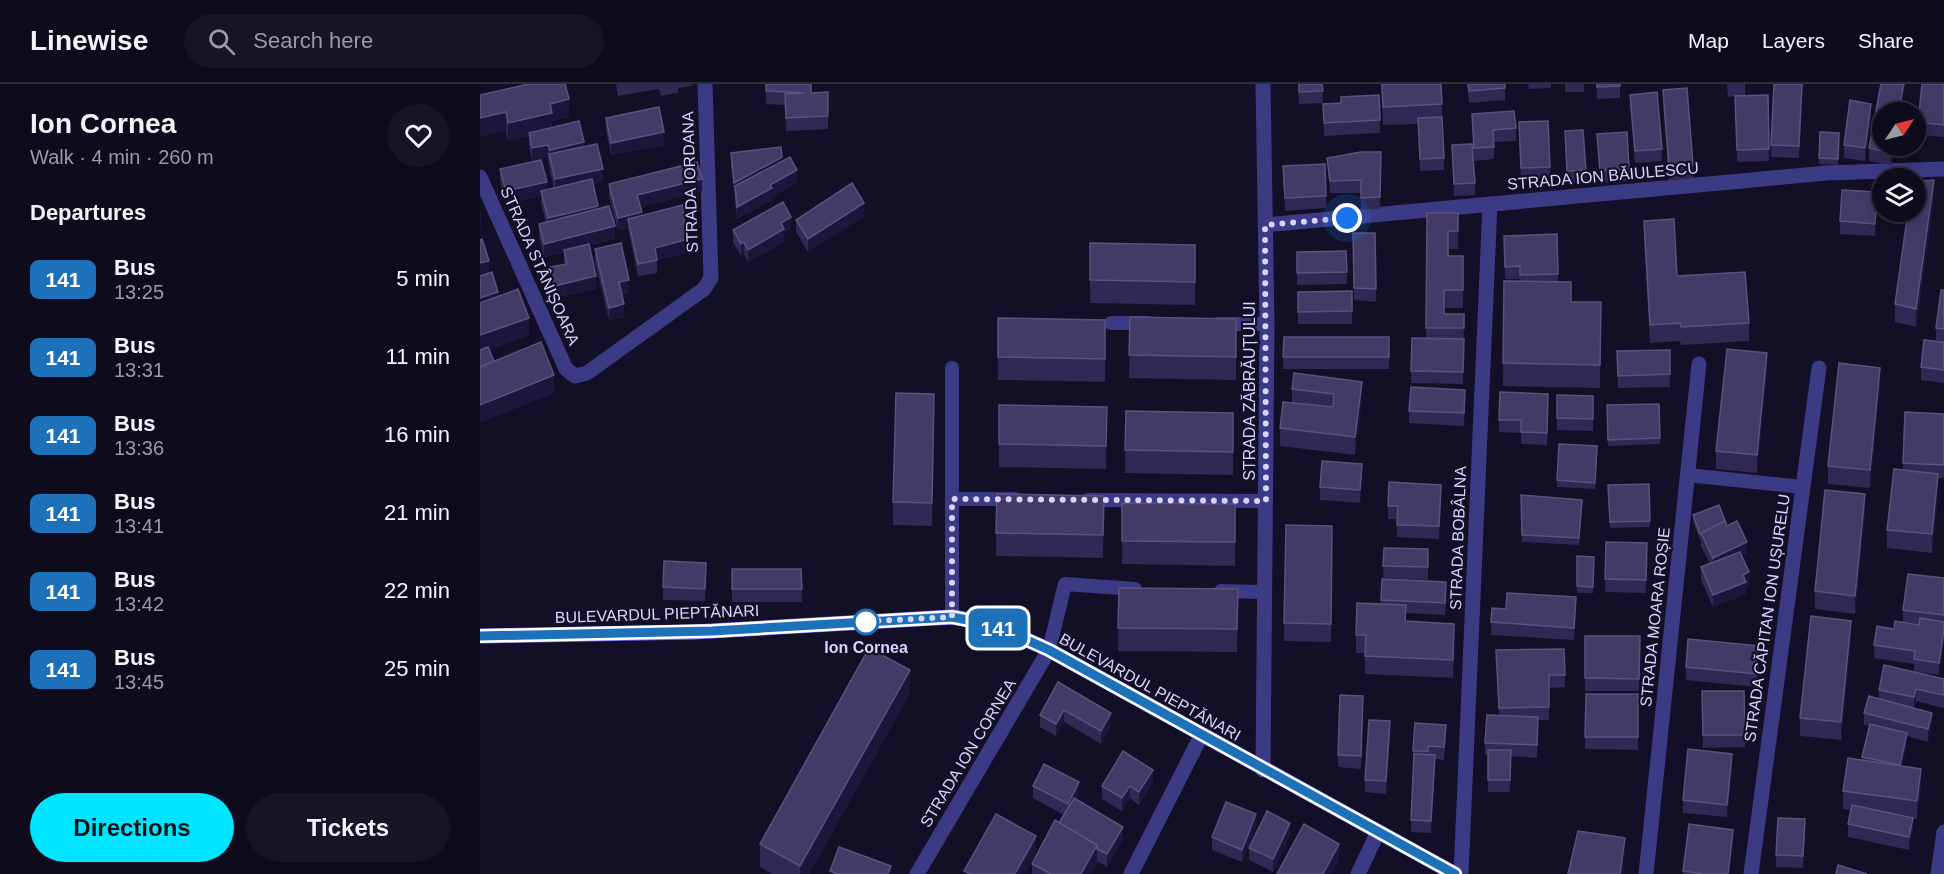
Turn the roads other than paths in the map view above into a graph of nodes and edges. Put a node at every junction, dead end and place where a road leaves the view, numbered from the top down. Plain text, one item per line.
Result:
1 (705, 84) edge
2 (1263, 84) edge
3 (1944, 169) edge
4 (480, 177) edge
5 (1490, 204) junction
6 (1265, 225) junction
7 (711, 278) joint
8 (1111, 323) dead end
9 (1167, 323) edge
10 (1200, 324) edge
11 (1267, 324) junction
12 (1699, 364) dead end
13 (952, 368) dead end
14 (1819, 368) dead end
15 (1688, 475) junction
16 (1803, 487) junction
17 (952, 499) junction
18 (1034, 499) edge
19 (1068, 500) edge
20 (1266, 501) junction
21 (1152, 590) edge
22 (1208, 591) edge
23 (1265, 592) junction
24 (952, 617) junction
25 (480, 636) edge
26 (1049, 650) junction
27 (1201, 736) junction
28 (1263, 770) junction
29 (1378, 832) junction
30 (1944, 832) edge
31 (917, 874) edge
32 (1131, 874) edge
33 (1358, 874) edge
34 (1455, 874) edge
35 (1461, 874) edge
36 (1646, 874) edge
37 (1751, 874) edge
38 (1938, 874) edge

1 - 7 street, STRADA IORDANA
2 - 6 street, STRADA ZĂBRĂUȚULUI
3 - 5 street, STRADA ION BĂIULESCU
4 - 7 street, STRADA STÂNIȘOARA
5 - 6 street, STRADA ION BĂIULESCU
5 - 35 street, STRADA BOBÂLNA
6 - 11 street, STRADA ZĂBRĂUȚULUI
8 - 9 lane
10 - 11 lane
11 - 20 street, STRADA ZĂBRĂUȚULUI
12 - 15 street, STRADA MOARA ROȘIE
13 - 17 lane
14 - 16 street, STRADA CĂPITAN ION UȘURELU
15 - 16 lane
15 - 36 street, STRADA MOARA ROȘIE
16 - 37 street, STRADA CĂPITAN ION UȘURELU
17 - 18 lane
17 - 24 lane
19 - 20 lane
20 - 23 street, STRADA ZĂBRĂUȚULUI
21 - 26 lane
22 - 23 lane
23 - 28 street, STRADA ZĂBRĂUȚULUI
24 - 25 main road, BULEVARDUL PIEPTĂNARI
24 - 26 main road, BULEVARDUL PIEPTĂNARI
26 - 27 main road, BULEVARDUL PIEPTĂNARI
26 - 31 street, STRADA ION CORNEA
27 - 28 main road, BULEVARDUL PIEPTĂNARI
27 - 32 street
28 - 29 main road, BULEVARDUL PIEPTĂNARI
29 - 33 street
29 - 34 main road, BULEVARDUL PIEPTĂNARI
30 - 38 street

